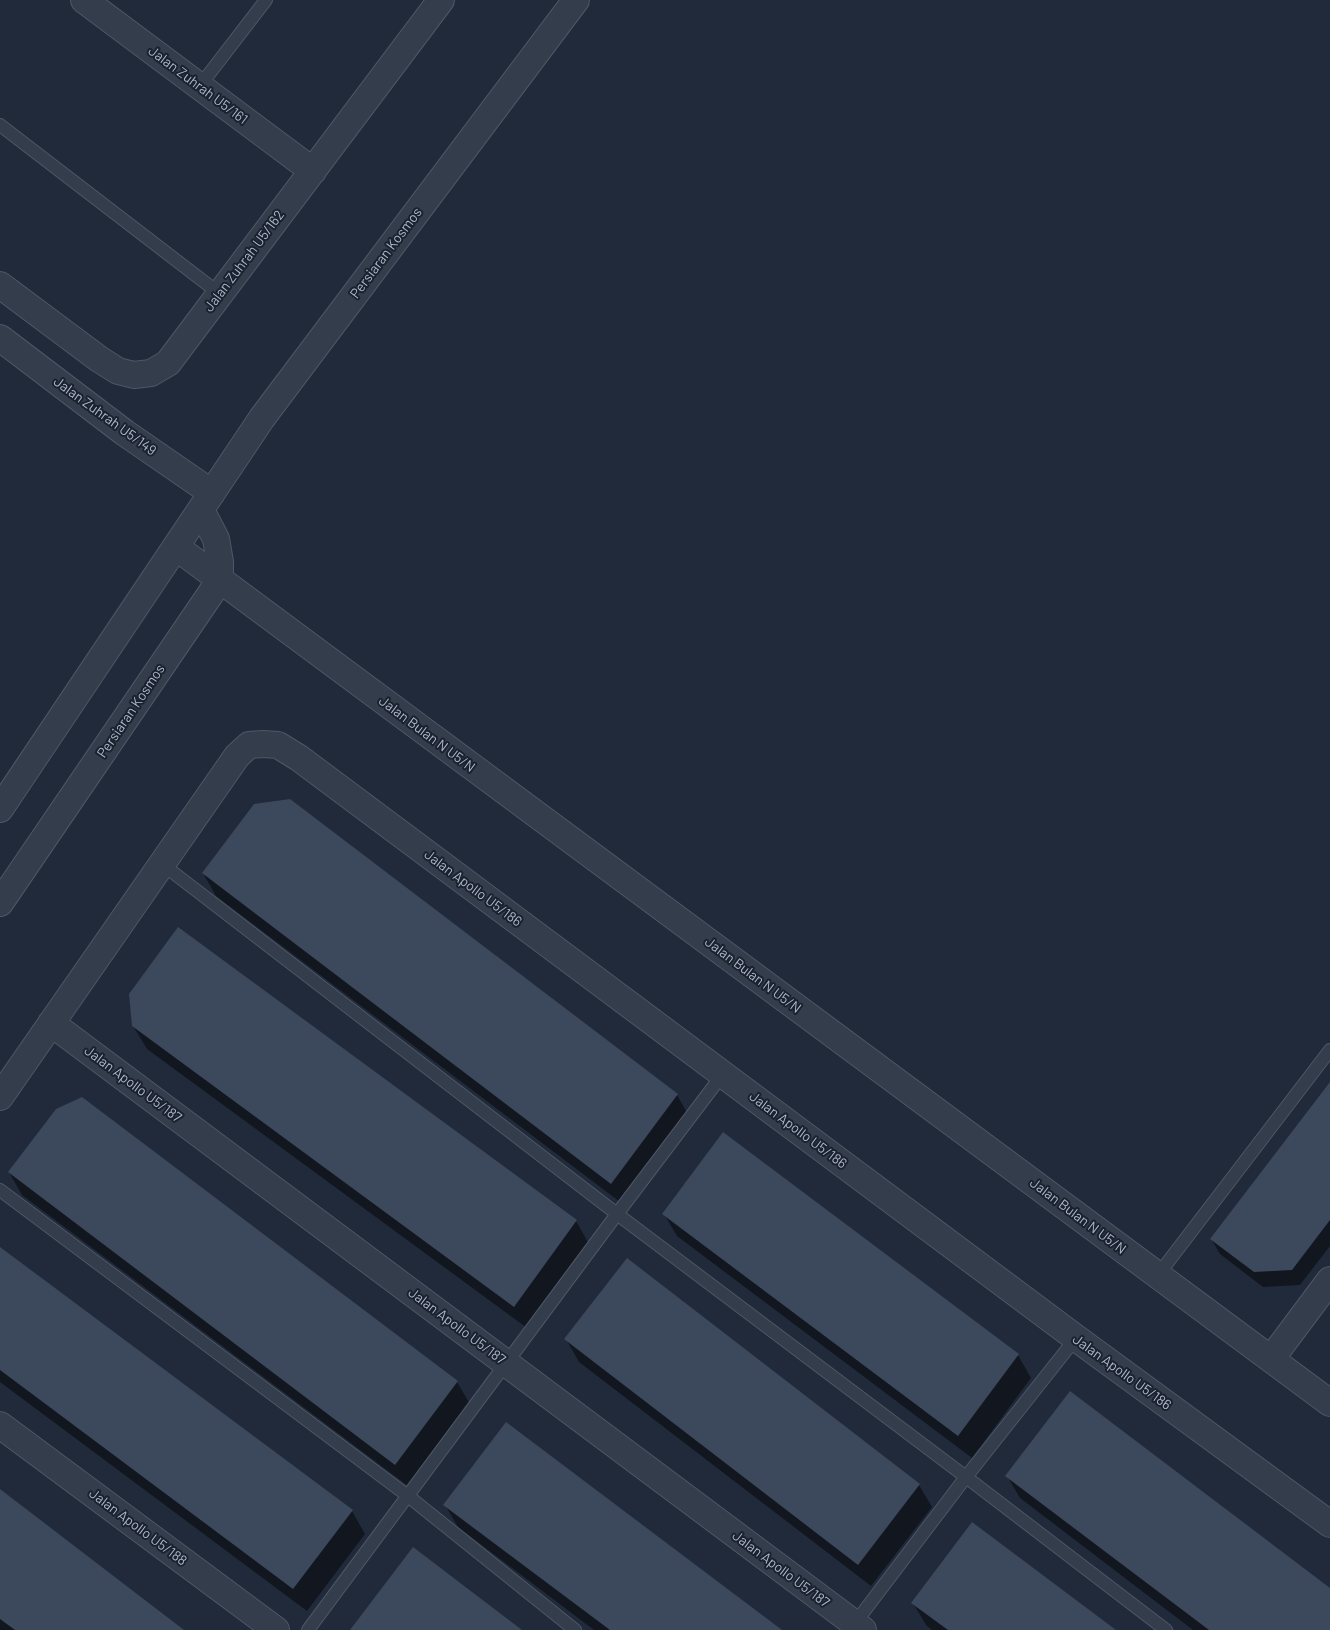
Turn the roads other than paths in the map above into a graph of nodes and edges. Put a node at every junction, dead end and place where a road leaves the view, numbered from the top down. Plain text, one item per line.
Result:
1 (266, 0) edge
2 (441, 0) edge
3 (576, 0) edge
4 (93, 3) edge
5 (199, 87) junction
6 (0, 126) edge
7 (313, 171) junction
8 (0, 285) edge
9 (220, 294) junction
10 (0, 338) edge
11 (206, 501) junction
12 (176, 547) junction
13 (220, 580) junction
14 (0, 809) edge
15 (162, 864) junction
16 (0, 903) edge
17 (51, 1023) junction
18 (1330, 1050) edge
19 (723, 1074) junction
20 (0, 1097) edge
21 (0, 1190) edge
22 (617, 1214) junction
23 (1158, 1275) junction
24 (1330, 1280) edge
25 (1076, 1338) junction
26 (1271, 1359) junction
27 (507, 1364) junction
28 (1330, 1403) edge
29 (0, 1425) edge
30 (966, 1477) junction
31 (408, 1496) junction
32 (1330, 1524) edge
33 (855, 1628) edge
34 (276, 1630) edge
35 (308, 1630) edge
36 (575, 1630) edge
37 (1166, 1630) edge

1 - 5 lane
2 - 7 street, Jalan Zuhrah U5/162
3 - 11 street, Persiaran Kosmos
4 - 5 street, Jalan Zuhrah U5/161
5 - 7 street, Jalan Zuhrah U5/161
6 - 9 lane
7 - 9 street, Jalan Zuhrah U5/162
8 - 9 street, Jalan Zuhrah U5/162
10 - 11 street, Jalan Zuhrah U5/149
11 - 12 street, Persiaran Kosmos
11 - 13 street
12 - 13 street, Jalan Bulan N U5/N
12 - 14 street, Persiaran Kosmos
13 - 16 street, Persiaran Kosmos
13 - 23 street, Jalan Bulan N U5/N
15 - 17 street
15 - 19 street, Jalan Apollo U5/186
15 - 22 lane
17 - 20 street
17 - 27 street, Jalan Apollo U5/187
18 - 23 lane
19 - 22 lane
19 - 25 street, Jalan Apollo U5/186
21 - 31 lane
22 - 27 lane
22 - 30 lane
23 - 26 street, Jalan Bulan N U5/N
24 - 26 street
25 - 30 lane
25 - 32 street, Jalan Apollo U5/186
26 - 28 street, Jalan Bulan N U5/N
27 - 31 lane
27 - 33 street, Jalan Apollo U5/187
29 - 34 street, Jalan Apollo U5/188
30 - 33 lane
30 - 37 lane
31 - 35 lane
31 - 36 lane

